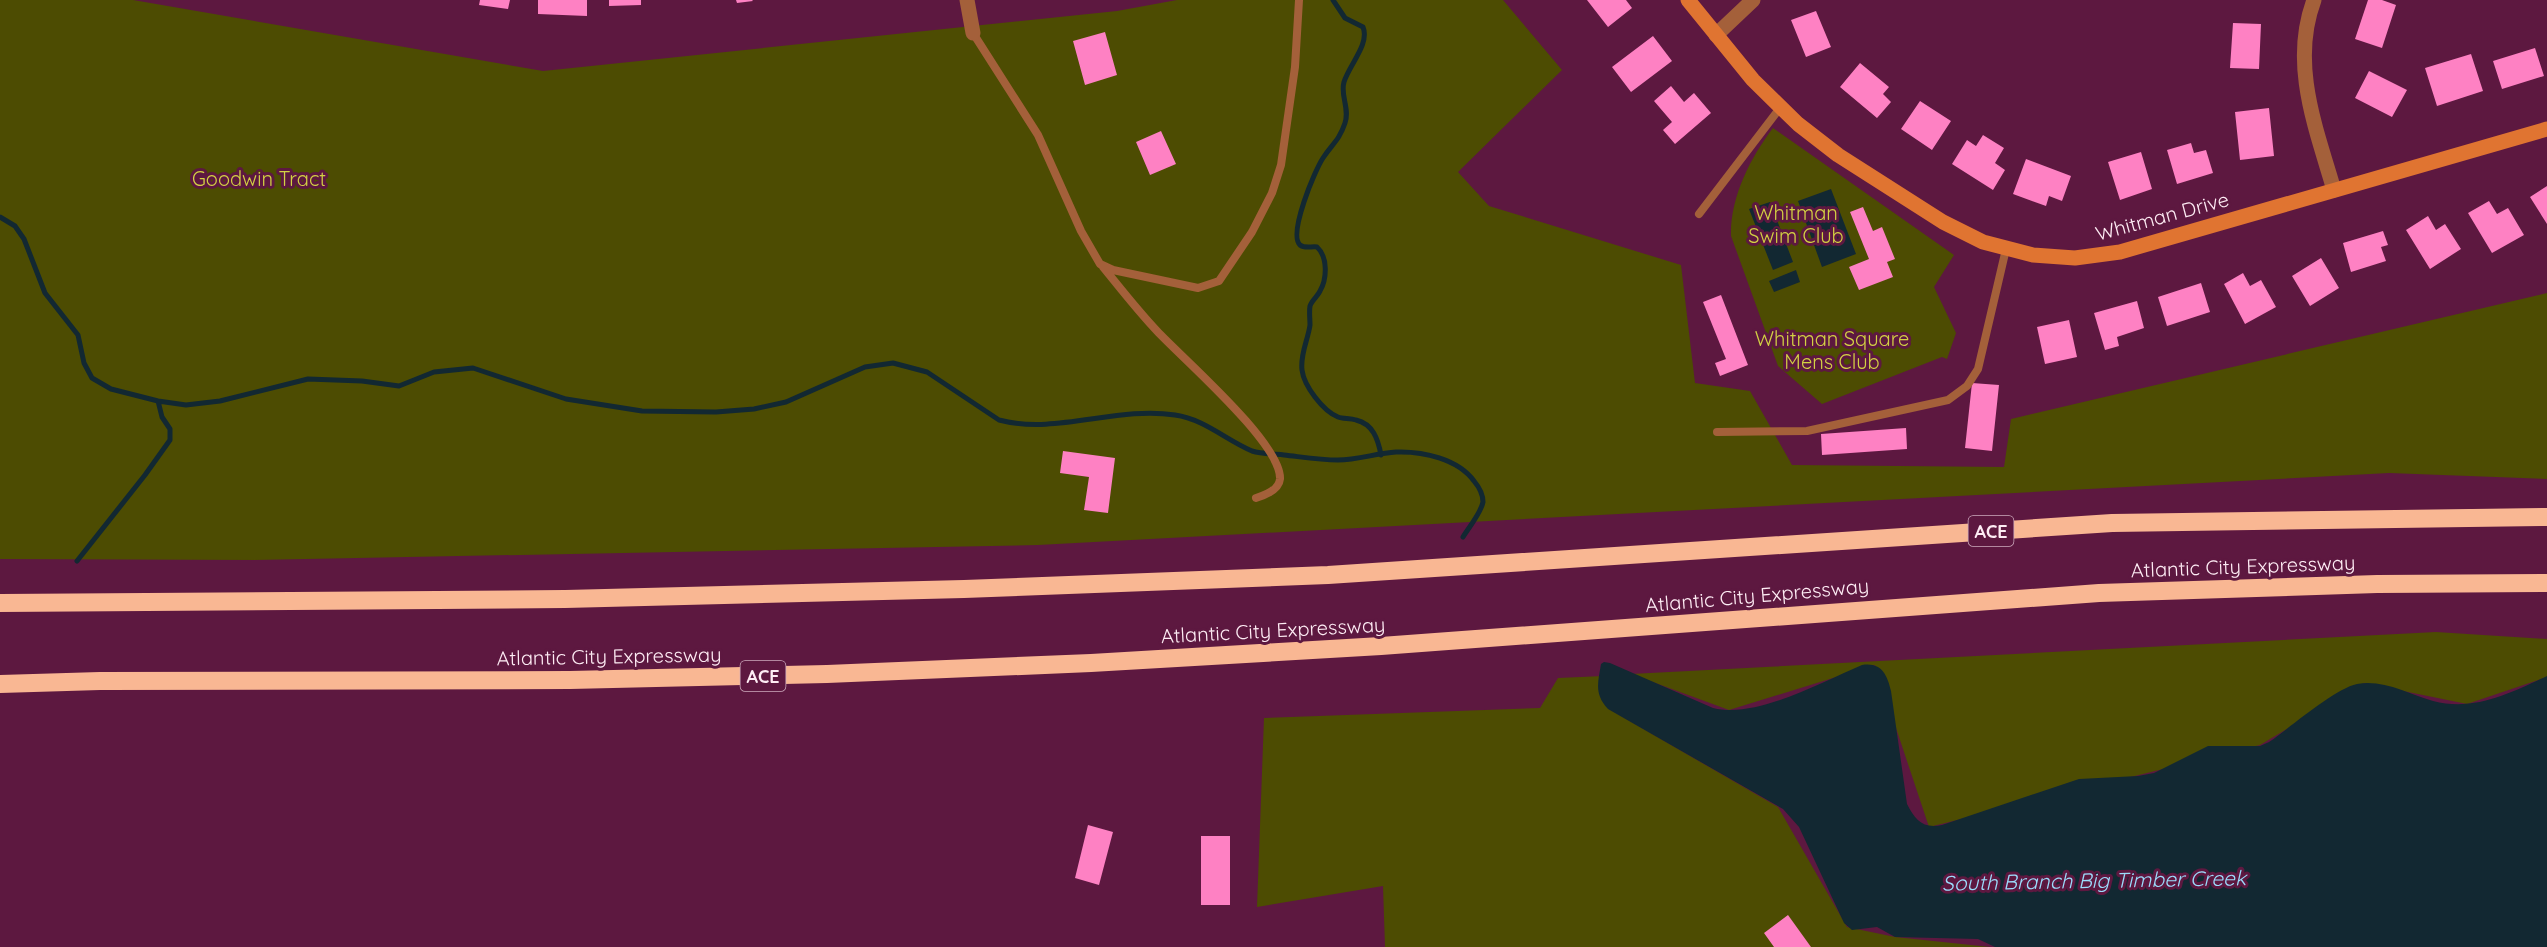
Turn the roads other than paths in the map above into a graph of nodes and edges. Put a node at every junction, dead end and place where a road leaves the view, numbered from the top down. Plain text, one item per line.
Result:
1 (967, 0) edge
2 (1299, 0) edge
3 (1689, 0) edge
4 (1753, 0) edge
5 (2314, 0) edge
6 (973, 33) joint
7 (1716, 35) junction
8 (1780, 108) junction
9 (2547, 129) edge
10 (2334, 190) junction
11 (1699, 214) dead end
12 (2006, 249) junction
13 (1100, 264) junction
14 (1717, 432) dead end
15 (1256, 498) dead end
16 (2547, 517) edge
17 (2547, 583) edge
18 (0, 603) edge
19 (0, 684) edge

1 - 6 street
2 - 13 lane
3 - 7 street, Whitman Drive
4 - 7 street
5 - 10 street
6 - 13 lane
7 - 8 street, Whitman Drive
8 - 11 lane
8 - 12 street, Whitman Drive
9 - 10 street, Whitman Drive
10 - 12 street, Whitman Drive
12 - 14 lane
13 - 15 lane
16 - 18 highway, ACE
17 - 19 highway, Atlantic City Expressway / ACE

